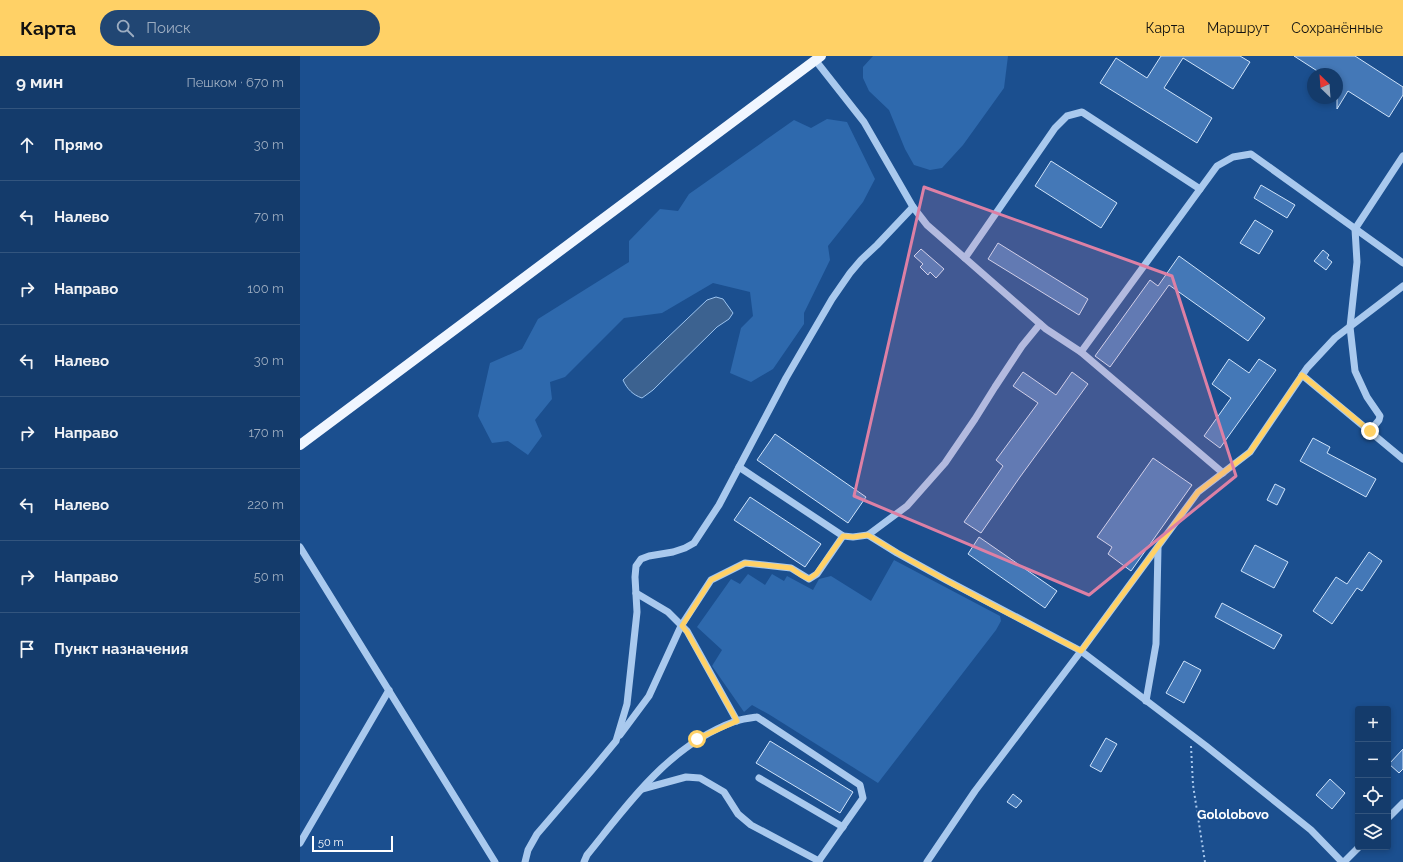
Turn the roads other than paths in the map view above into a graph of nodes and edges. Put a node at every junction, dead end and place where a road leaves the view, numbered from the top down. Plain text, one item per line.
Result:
1 (818, 58) edge
2 (1403, 156) edge
3 (1200, 189) junction
4 (913, 207) junction
5 (1356, 229) junction
6 (965, 258) junction
7 (1403, 262) edge
8 (1403, 286) edge
9 (1040, 324) junction
10 (1350, 327) junction
11 (1081, 352) junction
12 (1302, 375) junction
13 (1370, 431) junction
14 (300, 445) edge
15 (1403, 459) edge
16 (739, 467) junction
17 (1224, 473) junction
18 (868, 535) junction
19 (843, 536) junction
20 (300, 546) edge
21 (1158, 547) junction
22 (636, 593) junction
23 (682, 626) junction
24 (1081, 651) junction
25 (389, 690) junction
26 (1146, 700) junction
27 (737, 721) junction
28 (616, 741) junction
29 (759, 778) dead end
30 (639, 790) junction
31 (1403, 803) edge
32 (1391, 815) edge
33 (843, 827) junction
34 (300, 843) edge
35 (1356, 850) edge
36 (495, 862) edge
37 (525, 862) edge
38 (584, 862) edge
39 (818, 862) edge
40 (927, 862) edge
41 (1343, 862) edge

1 - 4 street
1 - 14 main road
2 - 5 street
3 - 5 street
3 - 6 street
3 - 11 street
4 - 6 street
4 - 16 street
5 - 7 street
5 - 10 street
6 - 9 street
8 - 10 street
9 - 11 street
9 - 18 street
10 - 12 street
10 - 13 street
11 - 17 street
12 - 13 street
12 - 17 street
13 - 15 street
16 - 19 street
16 - 22 street
17 - 21 street
18 - 19 street
18 - 24 street
19 - 23 street
20 - 25 street
21 - 24 street
21 - 26 street
22 - 23 street
22 - 28 street
23 - 27 street
23 - 28 street
24 - 26 street
24 - 40 street
25 - 34 street
25 - 36 street
26 - 41 street
27 - 30 street
27 - 33 street
28 - 37 street
29 - 33 street
30 - 38 street
30 - 39 street
31 - 32 street
33 - 39 street
35 - 41 street

